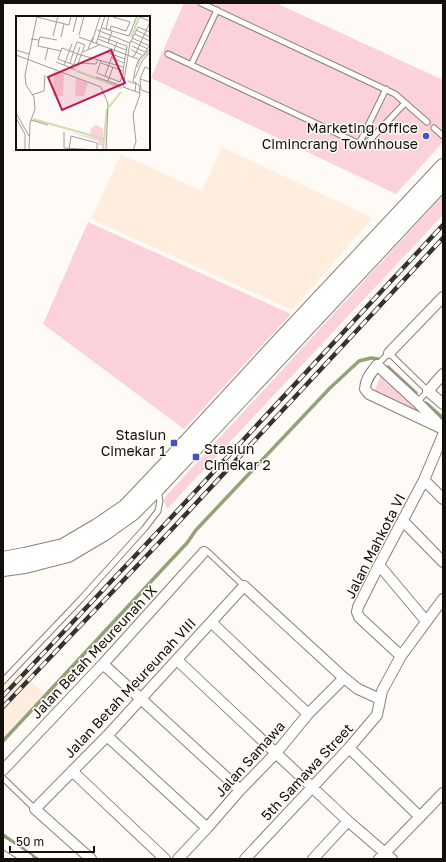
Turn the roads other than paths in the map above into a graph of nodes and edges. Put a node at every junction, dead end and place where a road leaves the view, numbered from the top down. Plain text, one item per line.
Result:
1 (202, 3) edge
2 (217, 10) junction
3 (168, 54) dead end
4 (191, 65) junction
5 (386, 89) junction
6 (405, 103) junction
7 (427, 122) dead end
8 (434, 128) dead end
9 (443, 136) edge
10 (359, 144) junction
11 (443, 166) edge
12 (443, 183) edge
13 (443, 297) edge
14 (283, 344) junction
15 (384, 358) junction
16 (443, 374) edge
17 (428, 391) junction
18 (417, 402) junction
19 (443, 404) edge
20 (443, 428) edge
21 (443, 435) edge
22 (424, 480) junction
23 (158, 488) junction
24 (443, 499) edge
25 (403, 521) junction
26 (204, 552) joint
27 (3, 559) edge
28 (443, 562) edge
29 (379, 565) junction
30 (3, 569) edge
31 (244, 586) junction
32 (443, 599) edge
33 (426, 621) junction
34 (211, 622) junction
35 (401, 656) junction
36 (177, 660) junction
37 (103, 664) junction
38 (344, 678) junction
39 (3, 681) edge
40 (141, 699) junction
41 (380, 699) junction
42 (308, 714) junction
43 (107, 736) junction
44 (349, 748) junction
45 (276, 753) junction
46 (3, 770) edge
47 (72, 771) junction
48 (3, 778) edge
49 (313, 788) junction
50 (240, 790) junction
51 (443, 793) edge
52 (35, 809) junction
53 (422, 815) junction
54 (348, 821) junction
55 (207, 828) junction
56 (3, 842) edge
57 (385, 857) edge
58 (28, 859) edge
59 (90, 859) edge
60 (165, 859) edge
61 (178, 859) edge
62 (245, 859) edge
63 (313, 859) edge

1 - 2 lane
2 - 4 lane
2 - 5 lane
3 - 4 lane
4 - 10 lane
5 - 6 lane
5 - 10 lane
6 - 7 lane
6 - 10 lane
8 - 9 lane
11 - 14 street
12 - 14 street
13 - 15 street
14 - 23 street
14 - 27 street
15 - 17 lane
15 - 18 street
15 - 20 street
16 - 17 street
17 - 18 lane
17 - 19 street
18 - 20 street
21 - 22 street, Jalan Mahkota VI
22 - 24 street
22 - 25 street, Jalan Mahkota VI
23 - 30 street
23 - 39 lane
25 - 28 street
25 - 29 street, Jalan Mahkota VI
26 - 31 lane
26 - 37 street, Jalan Betah Meureunah IX
29 - 33 street
29 - 35 street, Jalan Mahkota VI
31 - 34 street, Jalan Betah Meureunah VIII
31 - 38 street
32 - 33 street
33 - 35 street
34 - 36 street, Jalan Betah Meureunah VIII
34 - 42 street
35 - 41 street
36 - 40 street, Jalan Betah Meureunah VIII
36 - 45 street
37 - 40 street
37 - 46 street, Jalan Betah Meureunah IX
38 - 41 street
38 - 42 street, Jalan Samawa
40 - 43 street, Jalan Betah Meureunah VIII
40 - 50 street
41 - 44 street, 5th Samawa Street
42 - 45 street, Jalan Samawa
43 - 47 street, Jalan Betah Meureunah VIII
43 - 55 street
44 - 49 street, 5th Samawa Street
44 - 53 street
45 - 49 street
45 - 50 street, Jalan Samawa
47 - 52 street, Jalan Betah Meureunah VIII
47 - 60 street
48 - 52 lane
49 - 54 street
49 - 62 street, 5th Samawa Street
50 - 55 street, Jalan Samawa
51 - 53 street
52 - 59 street
53 - 57 street
54 - 57 street
54 - 63 street
55 - 61 street, Jalan Samawa
56 - 58 street

